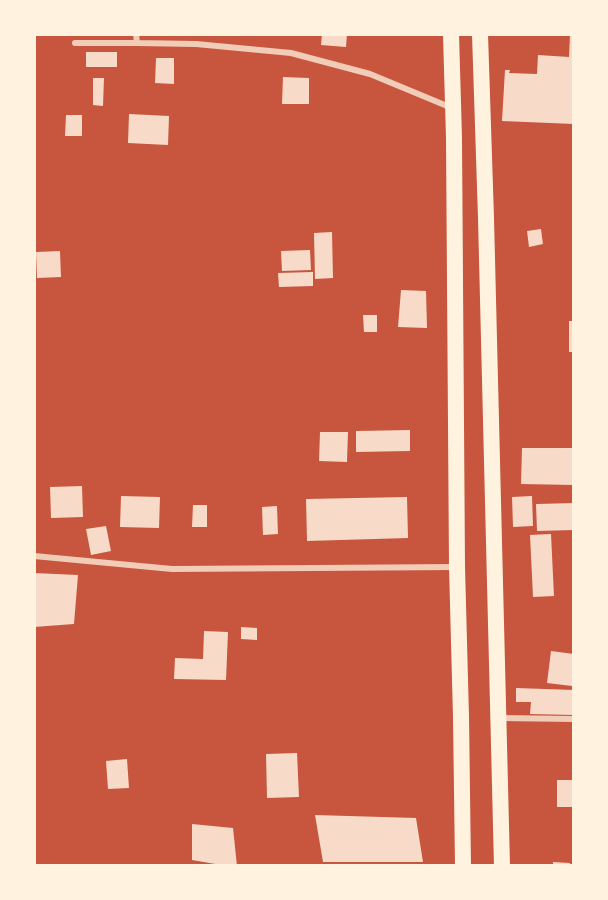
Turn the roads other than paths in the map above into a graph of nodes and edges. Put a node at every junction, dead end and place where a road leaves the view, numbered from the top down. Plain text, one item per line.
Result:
1 (136, 34) edge
2 (451, 34) edge
3 (480, 34) edge
4 (75, 43) dead end
5 (137, 43) junction
6 (453, 108) junction
7 (34, 556) edge
8 (457, 567) junction
9 (499, 717) junction
10 (573, 718) edge
11 (463, 866) edge
12 (502, 866) edge

1 - 5 street
2 - 6 highway
3 - 9 highway
4 - 5 street
5 - 6 street
6 - 8 highway
7 - 8 street
8 - 11 highway
9 - 10 street
9 - 12 highway

